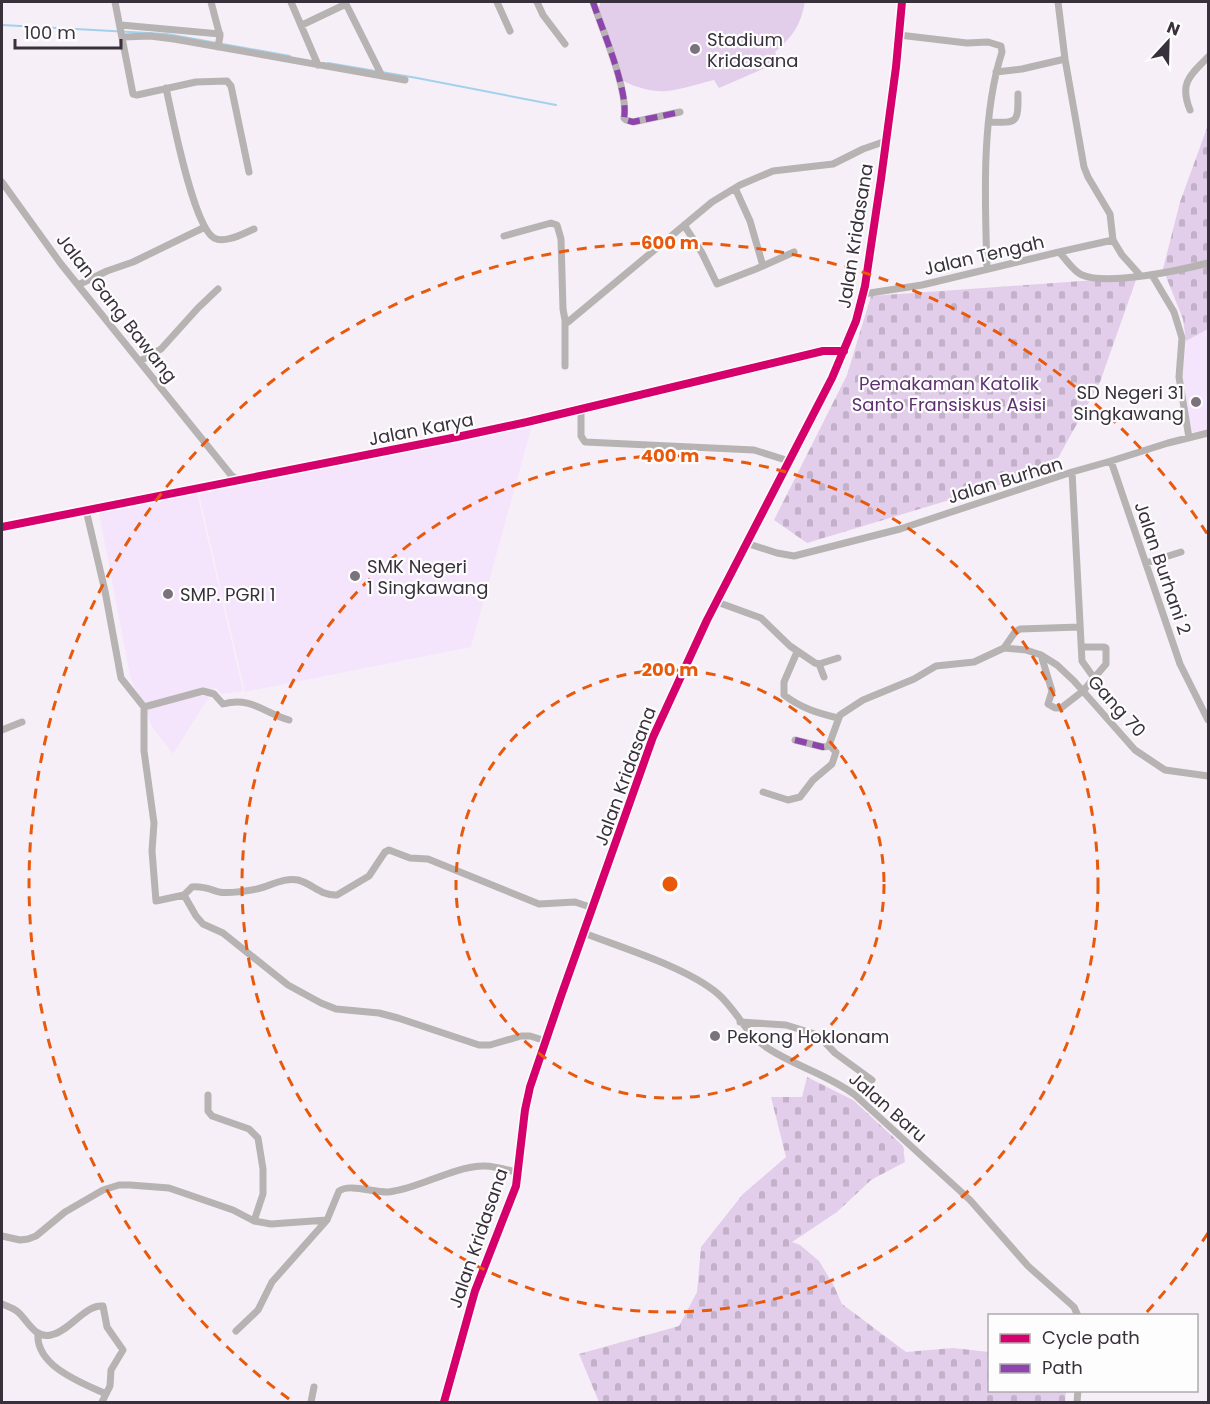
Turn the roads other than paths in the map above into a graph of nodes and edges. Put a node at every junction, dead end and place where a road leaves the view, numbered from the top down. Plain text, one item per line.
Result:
1 (116, 2) edge
2 (211, 2) edge
3 (291, 2) edge
4 (497, 2) edge
5 (537, 2) edge
6 (593, 2) edge
7 (902, 2) edge
8 (1058, 2) edge
9 (346, 3) edge
10 (302, 25) junction
11 (122, 31) junction
12 (510, 31) dead end
13 (899, 35) junction
14 (219, 41) junction
15 (565, 44) dead end
16 (1209, 57) edge
17 (1065, 59) junction
18 (318, 62) junction
19 (380, 72) junction
20 (996, 72) junction
21 (405, 80) dead end
22 (166, 88) junction
23 (1018, 94) dead end
24 (1190, 110) dead end
25 (680, 112) dead end
26 (990, 122) junction
27 (886, 141) junction
28 (249, 172) dead end
29 (2, 182) edge
30 (735, 188) junction
31 (684, 225) junction
32 (205, 227) junction
33 (254, 229) dead end
34 (504, 236) dead end
35 (1113, 240) junction
36 (794, 252) dead end
37 (1059, 252) junction
38 (1209, 263) edge
39 (763, 266) junction
40 (987, 269) junction
41 (1140, 275) junction
42 (1152, 275) junction
43 (78, 285) junction
44 (218, 289) dead end
45 (863, 294) junction
46 (565, 318) junction
47 (844, 351) junction
48 (140, 361) junction
49 (565, 366) dead end
50 (581, 408) junction
51 (1209, 433) edge
52 (1189, 438) junction
53 (789, 461) junction
54 (1111, 461) junction
55 (1072, 472) junction
56 (238, 480) junction
57 (86, 510) junction
58 (2, 527) edge
59 (746, 543) junction
60 (1181, 552) dead end
61 (1146, 563) junction
62 (717, 602) junction
63 (1080, 627) junction
64 (1082, 647) junction
65 (1004, 648) junction
66 (797, 652) junction
67 (1041, 655) junction
68 (838, 657) dead end
69 (819, 664) junction
70 (824, 677) dead end
71 (1094, 678) junction
72 (1083, 691) junction
73 (144, 707) junction
74 (838, 718) junction
75 (289, 720) dead end
76 (1209, 720) edge
77 (22, 722) dead end
78 (2, 730) edge
79 (795, 740) dead end
80 (830, 746) junction
81 (1209, 776) edge
82 (763, 792) dead end
83 (184, 895) junction
84 (593, 908) junction
85 (584, 933) junction
86 (740, 1022) junction
87 (546, 1041) junction
88 (872, 1080) dead end
89 (208, 1095) dead end
90 (519, 1173) junction
91 (327, 1220) junction
92 (254, 1221) junction
93 (2, 1236) edge
94 (2, 1304) edge
95 (1077, 1314) edge
96 (236, 1331) dead end
97 (38, 1334) junction
98 (314, 1387) dead end
99 (106, 1394) junction
100 (102, 1402) edge
101 (311, 1402) edge
102 (444, 1402) edge

1 - 11 street
2 - 14 street
3 - 10 street
4 - 12 street
5 - 15 street
6 - 25 street
7 - 13 street, Jalan Kridasana
8 - 17 street
9 - 10 street
9 - 19 street
10 - 18 street
11 - 14 street
11 - 14 street
11 - 22 street
13 - 20 street
13 - 27 street, Jalan Kridasana
14 - 18 street
16 - 24 street
17 - 20 street
17 - 35 street
18 - 19 street
19 - 21 street
20 - 26 street
22 - 28 street
22 - 32 street
23 - 26 street
26 - 40 street
27 - 30 street
27 - 45 street, Jalan Kridasana
29 - 43 street, Jalan Gang Bawang
30 - 31 street
30 - 39 street
31 - 39 street
31 - 46 street
32 - 33 street
32 - 43 street
34 - 46 street
35 - 37 street
35 - 41 street
36 - 39 street
37 - 40 street, Jalan Tengah
37 - 41 street, Jalan Tengah
38 - 42 street, Jalan Tengah
40 - 45 street, Jalan Tengah
41 - 42 street, Jalan Tengah
42 - 52 street
43 - 48 street, Jalan Gang Bawang
44 - 48 street
45 - 47 street, Jalan Kridasana
46 - 49 street
47 - 50 street, Jalan Karya
47 - 53 street, Jalan Kridasana
48 - 56 street, Jalan Gang Bawang
50 - 53 street
50 - 56 street, Jalan Karya
51 - 52 street
52 - 54 street
53 - 59 street, Jalan Kridasana
54 - 55 street
54 - 61 street, Jalan Burhani 2
55 - 59 street, Jalan Burhan
55 - 63 street, Jalan Burhan
56 - 57 street, Jalan Karya
57 - 58 street, Jalan Karya
57 - 73 street
59 - 62 street, Jalan Kridasana
60 - 61 street
61 - 76 street, Jalan Burhani 2
62 - 66 street
62 - 84 street, Jalan Kridasana
63 - 64 street, Jalan Burhan
63 - 65 street
64 - 71 street, Jalan Burhan
64 - 71 street
65 - 67 street
65 - 74 street
66 - 69 street
66 - 74 street
67 - 72 street, Gang 70
67 - 72 street
68 - 69 street
69 - 70 street
71 - 72 street
72 - 81 street, Gang 70
73 - 75 street
73 - 83 street
74 - 80 street
77 - 78 street
79 - 80 street
80 - 82 street
83 - 84 street
83 - 87 street
84 - 85 street, Jalan Kridasana
85 - 86 street, Jalan Baru
85 - 87 street, Jalan Kridasana
86 - 88 street
86 - 95 street, Jalan Baru
87 - 90 street, Jalan Kridasana
89 - 92 street
90 - 91 street
90 - 102 street, Jalan Kridasana
91 - 92 street
91 - 96 street
92 - 93 street
94 - 97 street
97 - 99 street
97 - 99 street
98 - 101 street
99 - 100 street

